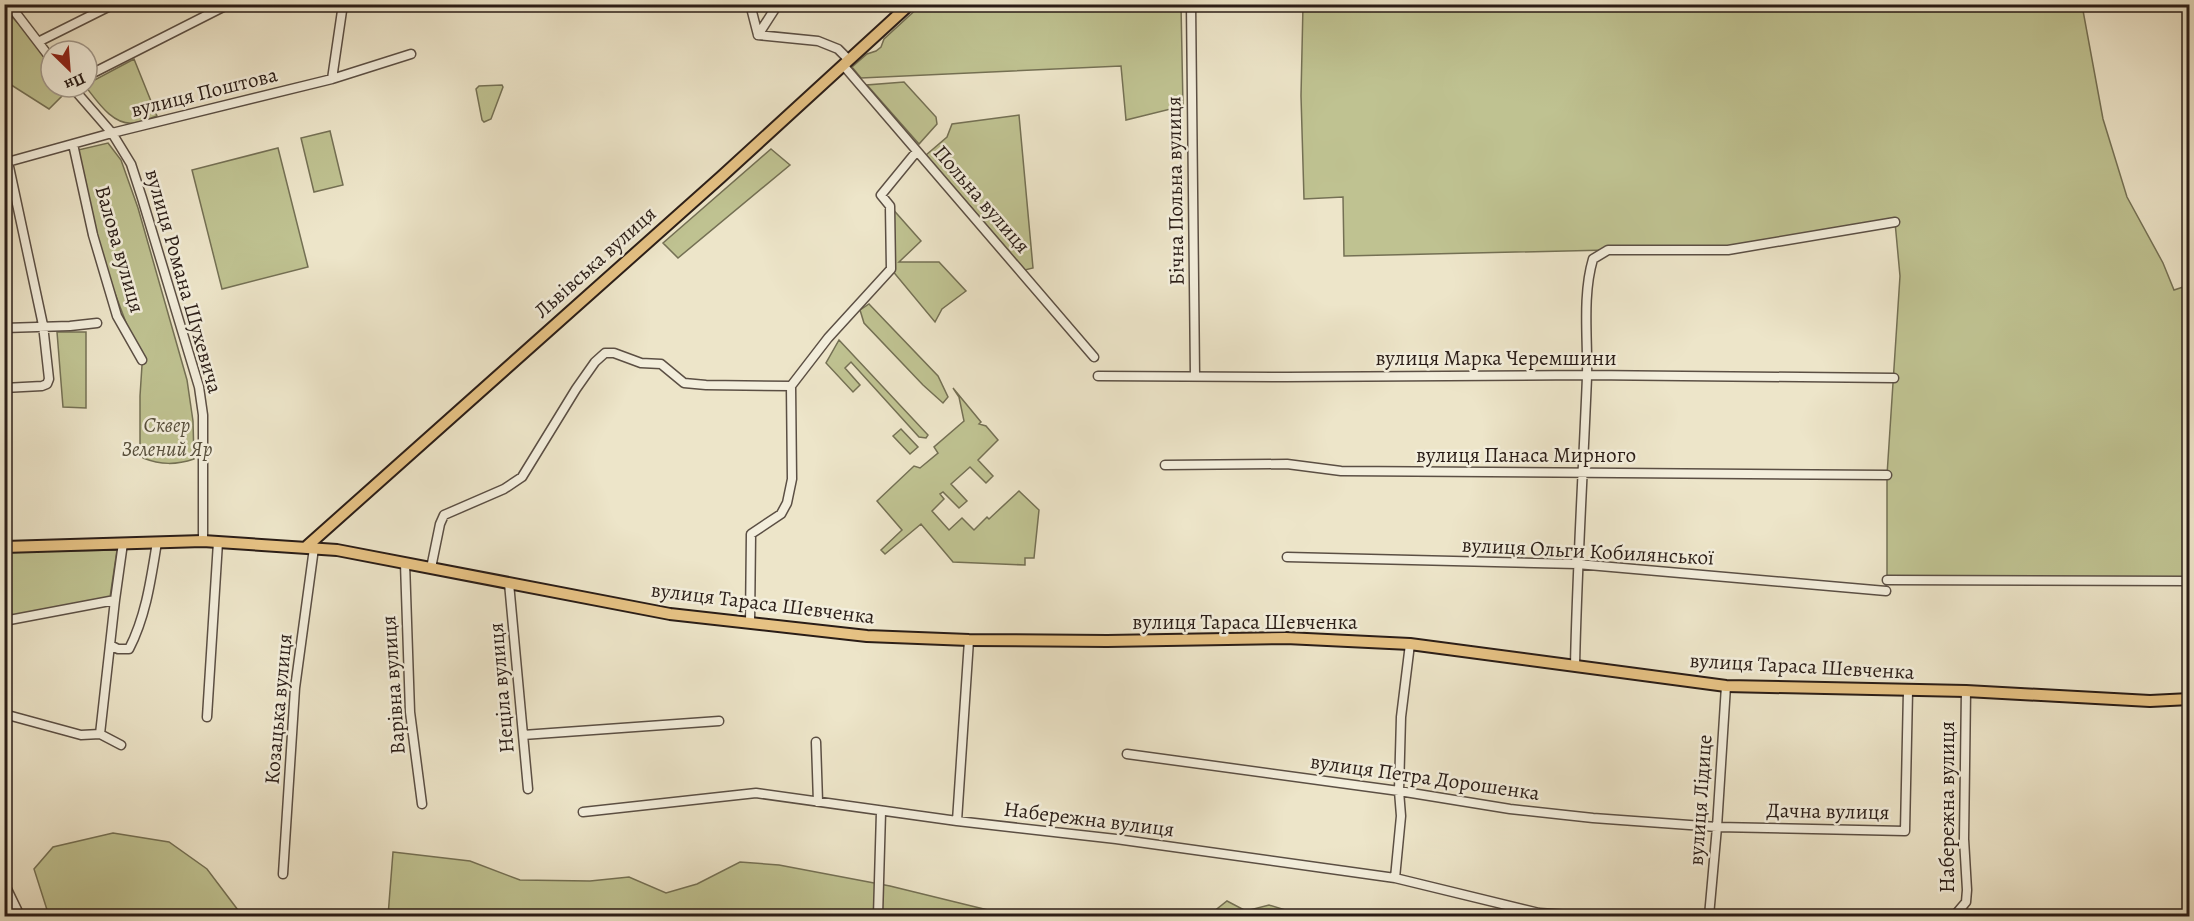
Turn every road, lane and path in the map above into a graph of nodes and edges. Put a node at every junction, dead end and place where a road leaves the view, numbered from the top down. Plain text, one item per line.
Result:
1 (9, 4) edge
2 (114, 4) edge
3 (229, 4) edge
4 (343, 4) edge
5 (750, 4) edge
6 (778, 4) edge
7 (910, 4) edge
8 (1191, 4) edge
9 (758, 35) junction
10 (38, 42) joint
11 (411, 54) dead end
12 (846, 63) junction
13 (99, 69) edge
14 (332, 79) junction
15 (82, 99) edge
16 (112, 133) junction
17 (73, 144) junction
18 (917, 152) junction
19 (6, 162) edge
20 (1895, 222) dead end
21 (97, 323) dead end
22 (43, 326) junction
23 (4, 328) edge
24 (1094, 357) dead end
25 (142, 360) dead end
26 (1587, 375) junction
27 (1098, 376) dead end
28 (1195, 376) junction
29 (1894, 378) dead end
30 (791, 386) junction
31 (4, 388) edge
32 (1165, 465) dead end
33 (1582, 474) junction
34 (1887, 474) dead end
35 (203, 541) junction
36 (157, 542) junction
37 (218, 542) junction
38 (123, 543) junction
39 (4, 547) edge
40 (310, 547) junction
41 (1287, 557) dead end
42 (405, 563) junction
43 (1577, 564) junction
44 (431, 568) junction
45 (1887, 580) dead end
46 (2190, 581) edge
47 (509, 583) junction
48 (1886, 591) dead end
49 (115, 600) junction
50 (4, 621) edge
51 (750, 623) junction
52 (969, 640) junction
53 (1410, 644) junction
54 (110, 645) junction
55 (4, 663) edge
56 (1575, 666) junction
57 (4, 672) edge
58 (1726, 686) junction
59 (1908, 691) junction
60 (1966, 691) junction
61 (2190, 699) edge
62 (4, 714) edge
63 (207, 717) dead end
64 (719, 721) dead end
65 (100, 734) junction
66 (523, 735) junction
67 (816, 742) dead end
68 (121, 745) dead end
69 (1127, 754) dead end
70 (528, 789) dead end
71 (1399, 790) junction
72 (818, 802) junction
73 (422, 804) dead end
74 (584, 812) dead end
75 (881, 812) junction
76 (957, 821) junction
77 (1718, 827) junction
78 (283, 874) dead end
79 (1395, 878) junction
80 (4, 883) edge
81 (20, 916) edge
82 (879, 916) edge
83 (1586, 916) edge
84 (1709, 916) edge
85 (1950, 916) edge

1 - 10 street
2 - 10 street
3 - 13 street
4 - 14 street
5 - 9 street
6 - 9 street
7 - 12 main road, Львівська вулиця
8 - 28 street, Бічна Польна вулиця
9 - 12 street, Польна вулиця
11 - 14 street, вулиця Поштова
12 - 18 street, Польна вулиця
12 - 40 main road, Львівська вулиця
14 - 16 street, вулиця Поштова
15 - 16 street, вулиця Романа Шухевича
16 - 17 street, вулиця Поштова
16 - 35 street, вулиця Романа Шухевича
17 - 19 street, вулиця Поштова
17 - 25 street, Валова вулиця
18 - 24 street, Польна вулиця
18 - 30 street
19 - 22 street
20 - 26 street
21 - 22 street
22 - 23 street
22 - 31 street
26 - 28 street, вулиця Марка Черемшини
26 - 29 street, вулиця Марка Черемшини
26 - 33 street
27 - 28 street, вулиця Марка Черемшини
30 - 44 street
30 - 51 street
32 - 33 street, вулиця Панаса Мирного
33 - 34 street, вулиця Панаса Мирного
33 - 43 street
35 - 36 main road, вулиця Тараса Шевченка
35 - 37 main road, вулиця Тараса Шевченка
36 - 38 main road, вулиця Тараса Шевченка
36 - 54 street
37 - 40 main road, вулиця Тараса Шевченка
37 - 63 street
38 - 39 main road, вулиця Тараса Шевченка
38 - 49 street
40 - 42 main road, вулиця Тараса Шевченка
40 - 78 street, Козацька вулиця
41 - 43 street, вулиця Ольги Кобилянської
42 - 44 main road, вулиця Тараса Шевченка
42 - 73 street, Варівна вулиця
43 - 48 street, вулиця Ольги Кобилянської
43 - 56 street
44 - 47 main road, вулиця Тараса Шевченка
45 - 46 street
47 - 51 main road, вулиця Тараса Шевченка
47 - 66 street, Неціла вулиця
49 - 50 street
49 - 54 street
51 - 52 main road, вулиця Тараса Шевченка
52 - 53 main road, вулиця Тараса Шевченка
52 - 76 street
53 - 56 main road, вулиця Тараса Шевченка
53 - 71 street
54 - 65 street
55 - 57 street
56 - 58 main road, вулиця Тараса Шевченка
58 - 59 main road, вулиця Тараса Шевченка
58 - 77 street, вулиця Лідице
59 - 60 main road, вулиця Тараса Шевченка
59 - 77 street, Дачна вулиця
60 - 61 main road, вулиця Тараса Шевченка
60 - 85 street, Набережна вулиця
62 - 65 street
64 - 66 street
65 - 68 street
66 - 70 street, Неціла вулиця
67 - 72 street
69 - 71 street, вулиця Петра Дорошенка
71 - 77 street, вулиця Петра Дорошенка
71 - 79 street
72 - 74 street, Набережна вулиця
72 - 75 street, Набережна вулиця
75 - 76 street, Набережна вулиця
75 - 82 street
76 - 79 street, Набережна вулиця
77 - 84 street, вулиця Лідице
79 - 83 street, Набережна вулиця
80 - 81 street

